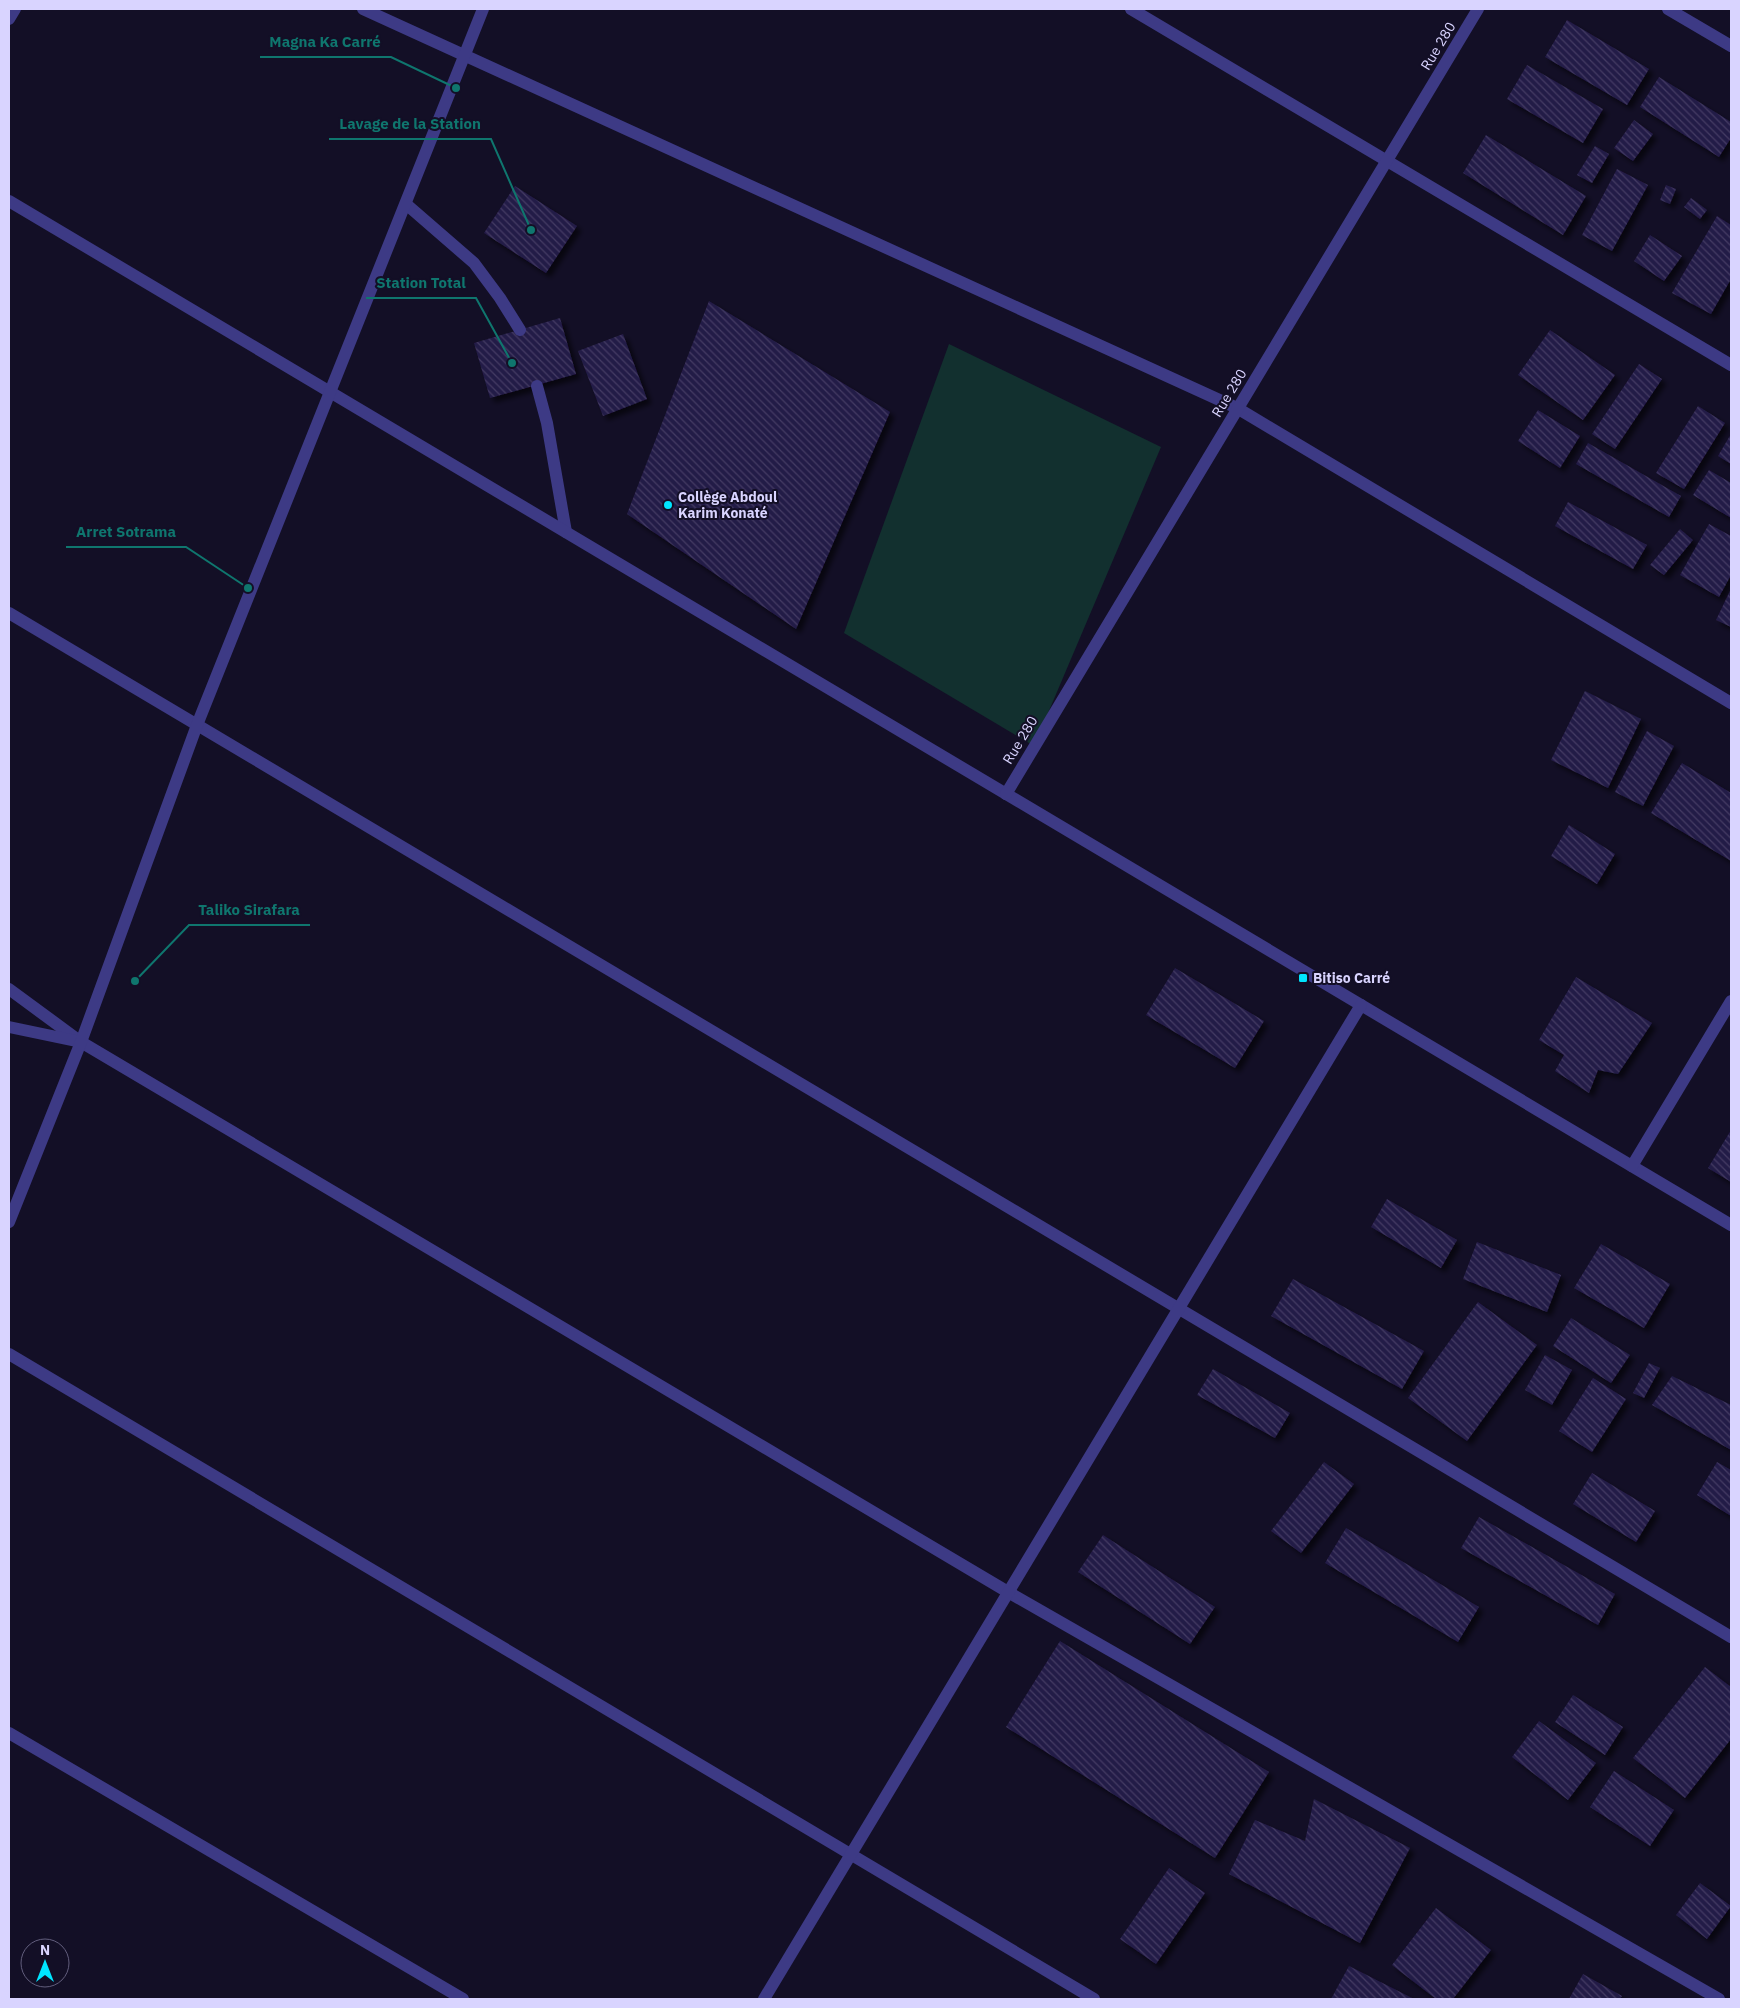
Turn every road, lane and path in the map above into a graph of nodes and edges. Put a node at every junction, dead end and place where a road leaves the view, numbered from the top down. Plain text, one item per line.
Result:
1 (15, 9) edge
2 (363, 9) edge
3 (484, 9) edge
4 (1131, 9) edge
5 (1478, 9) edge
6 (1668, 9) edge
7 (9, 19) edge
8 (1731, 46) edge
9 (465, 56) junction
10 (1387, 160) junction
11 (9, 201) edge
12 (406, 204) junction
13 (520, 330) dead end
14 (1731, 366) edge
15 (537, 386) dead end
16 (331, 392) junction
17 (1237, 408) junction
18 (566, 532) junction
19 (9, 613) edge
20 (1731, 703) edge
21 (197, 725) junction
22 (1006, 794) junction
23 (9, 989) edge
24 (1731, 1001) edge
25 (1362, 1005) junction
26 (9, 1027) edge
27 (81, 1042) junction
28 (1632, 1166) junction
29 (9, 1222) edge
30 (1731, 1225) edge
31 (1179, 1309) junction
32 (9, 1354) edge
33 (1008, 1592) junction
34 (1731, 1637) edge
35 (9, 1733) edge
36 (851, 1854) junction
37 (463, 1999) edge
38 (764, 1999) edge
39 (1094, 1999) edge
40 (1719, 1999) edge

1 - 7 street
2 - 9 street
3 - 9 street
4 - 10 street
5 - 10 street, Rue 280
6 - 8 street
9 - 12 street
9 - 17 street
10 - 14 street
10 - 17 street, Rue 280
11 - 16 street
12 - 13 street
12 - 16 street
15 - 18 street
16 - 18 street
16 - 21 street
17 - 20 street
17 - 22 street, Rue 280
18 - 22 street
19 - 21 street
21 - 27 street
21 - 31 street
22 - 25 street
23 - 27 street
24 - 28 street
25 - 28 street
25 - 31 street
26 - 27 street
27 - 29 street
27 - 33 street
28 - 30 street
31 - 33 street
31 - 34 street
32 - 36 street
33 - 36 street
33 - 40 street
35 - 37 street
36 - 38 street
36 - 39 street

